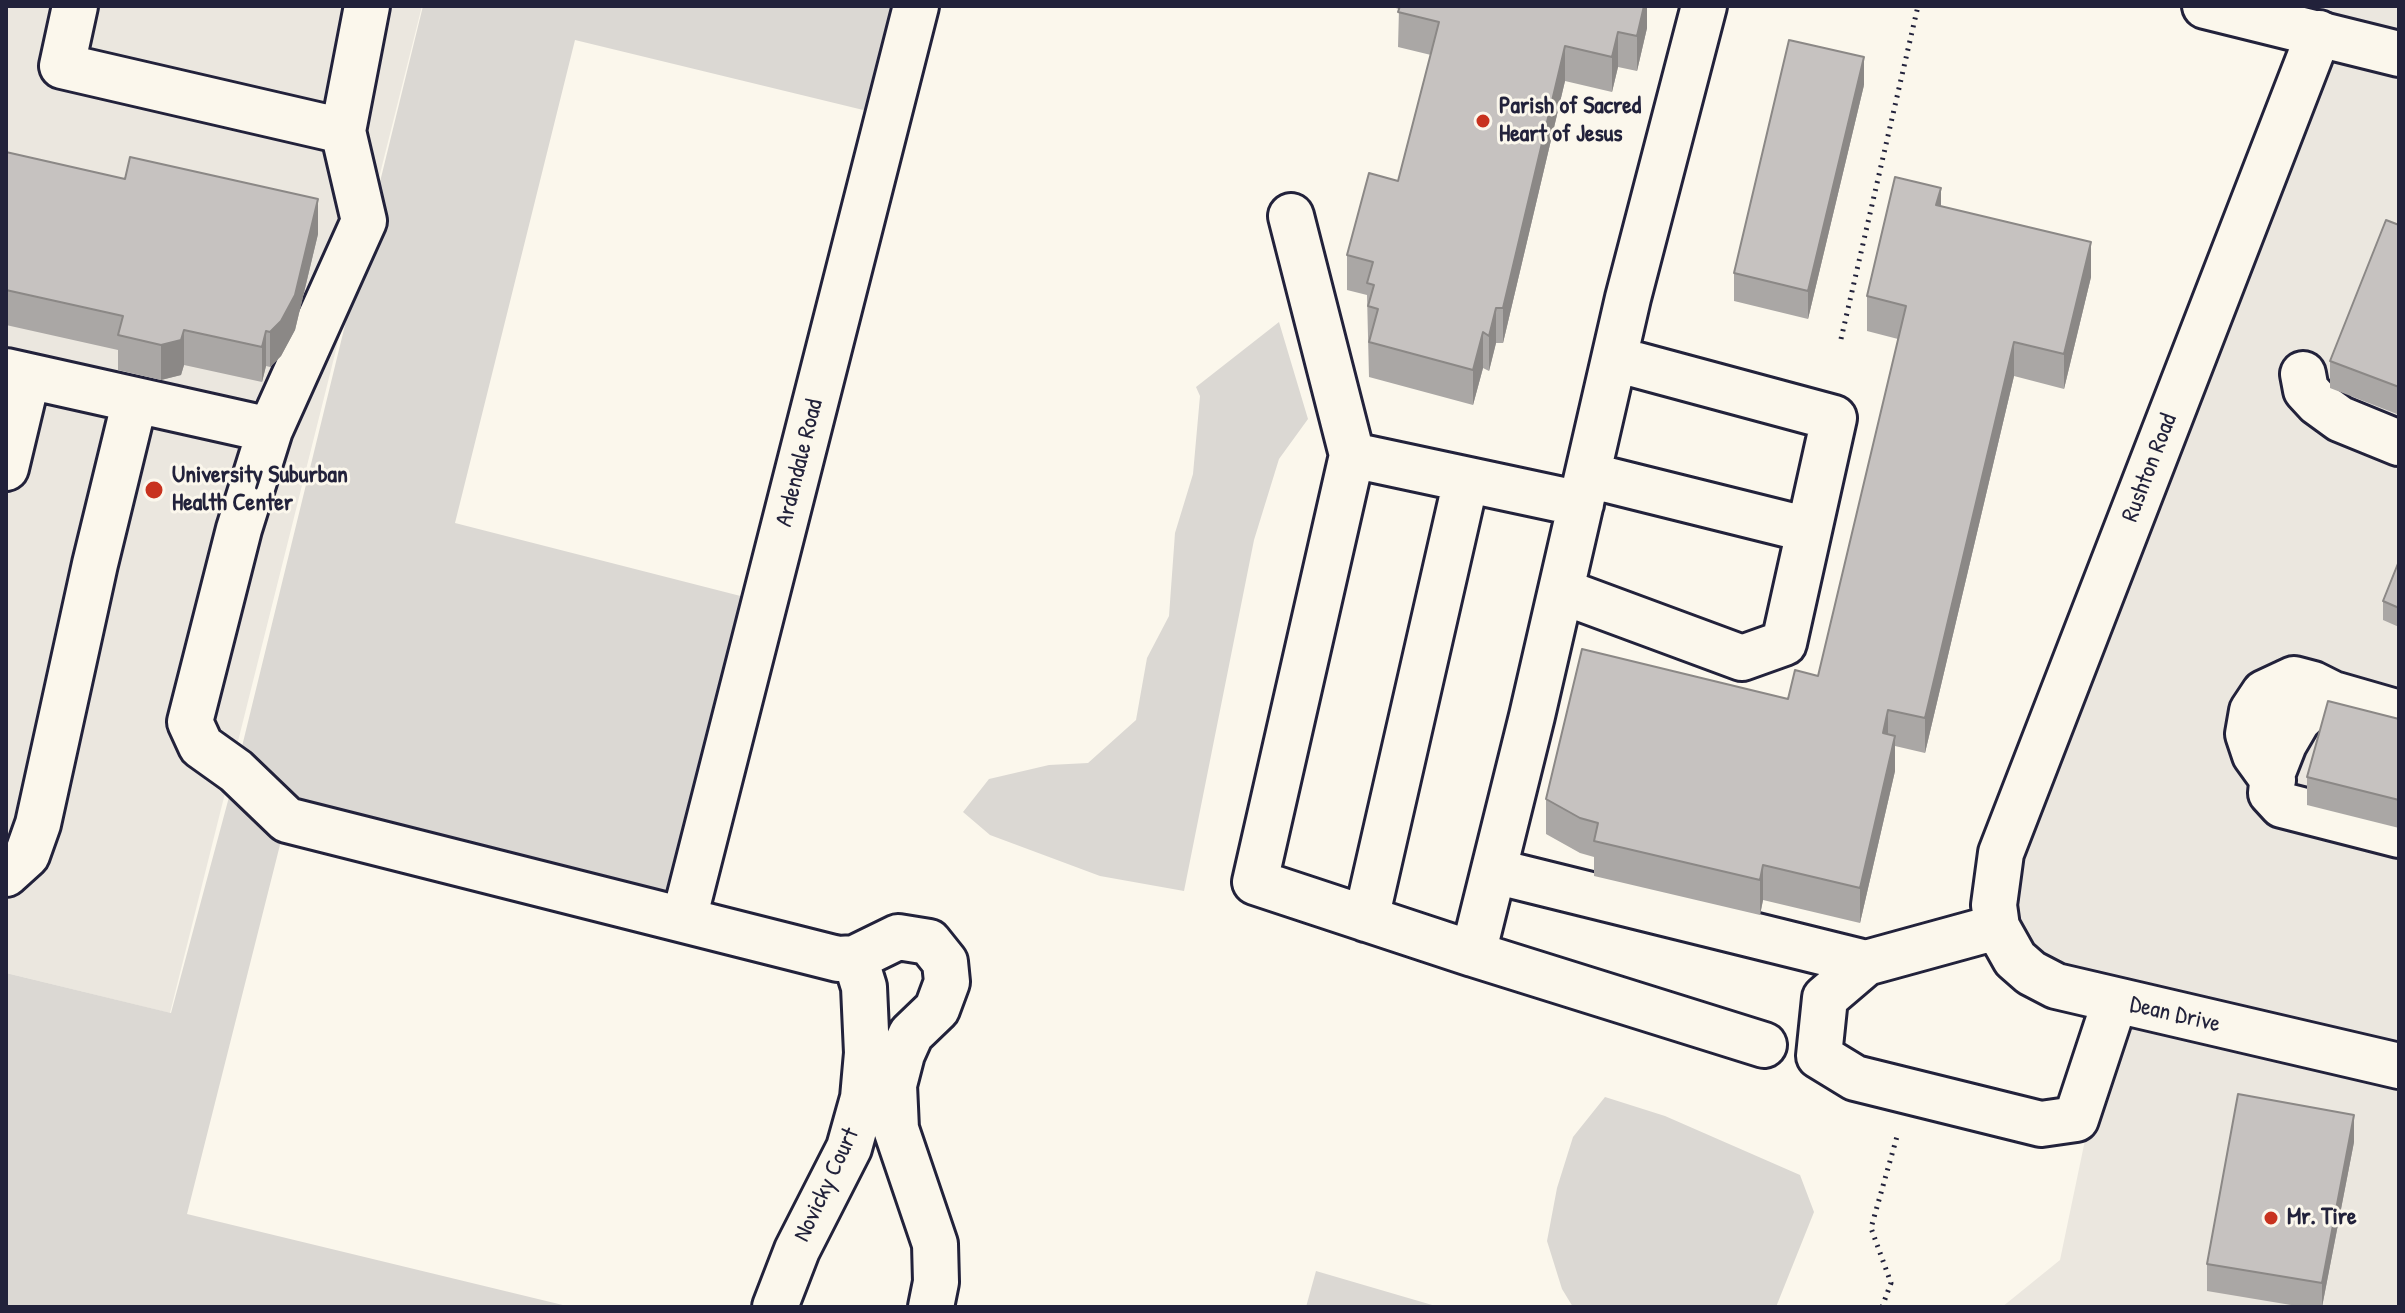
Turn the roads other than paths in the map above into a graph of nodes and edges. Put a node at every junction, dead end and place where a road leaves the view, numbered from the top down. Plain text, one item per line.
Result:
1 (75, 6) edge
2 (367, 6) edge
3 (916, 6) edge
4 (1704, 6) edge
5 (2205, 6) edge
6 (2319, 33) junction
7 (2399, 54) edge
8 (343, 131) junction
9 (1291, 216) dead end
10 (1615, 359) junction
11 (17, 373) edge
12 (2303, 374) dead end
13 (135, 400) junction
14 (270, 430) junction
15 (2399, 443) edge
16 (1352, 455) junction
17 (6, 468) edge
18 (1466, 480) junction
19 (1584, 490) junction
20 (1809, 530) junction
21 (1561, 591) junction
22 (2399, 713) edge
23 (2399, 835) edge
24 (1494, 871) junction
25 (6, 874) edge
26 (1996, 916) junction
27 (684, 919) junction
28 (1366, 919) junction
29 (1473, 954) junction
30 (855, 958) junction
31 (1866, 963) junction
32 (2115, 1001) junction
33 (1764, 1045) dead end
34 (2399, 1066) edge
35 (775, 1307) edge
36 (931, 1307) edge

1 - 8 street
2 - 8 street
3 - 27 street, Ardendale Road
4 - 10 street
5 - 6 street
6 - 7 street
6 - 26 street, Rushton Road
8 - 14 street
9 - 16 street
10 - 19 street
10 - 20 street
11 - 13 street
11 - 17 street
12 - 15 street
13 - 14 street
13 - 25 street
14 - 27 street
16 - 18 street
16 - 28 street
18 - 19 street
18 - 28 street
19 - 20 street
19 - 21 street
20 - 21 street
21 - 24 street
22 - 23 street
24 - 29 street
24 - 31 street
26 - 31 street
26 - 32 street, Dean Drive
27 - 30 street
28 - 29 street
29 - 33 street
30 - 35 street, Novicky Court
30 - 36 street, Novicky Court
31 - 32 street
32 - 34 street, Dean Drive

